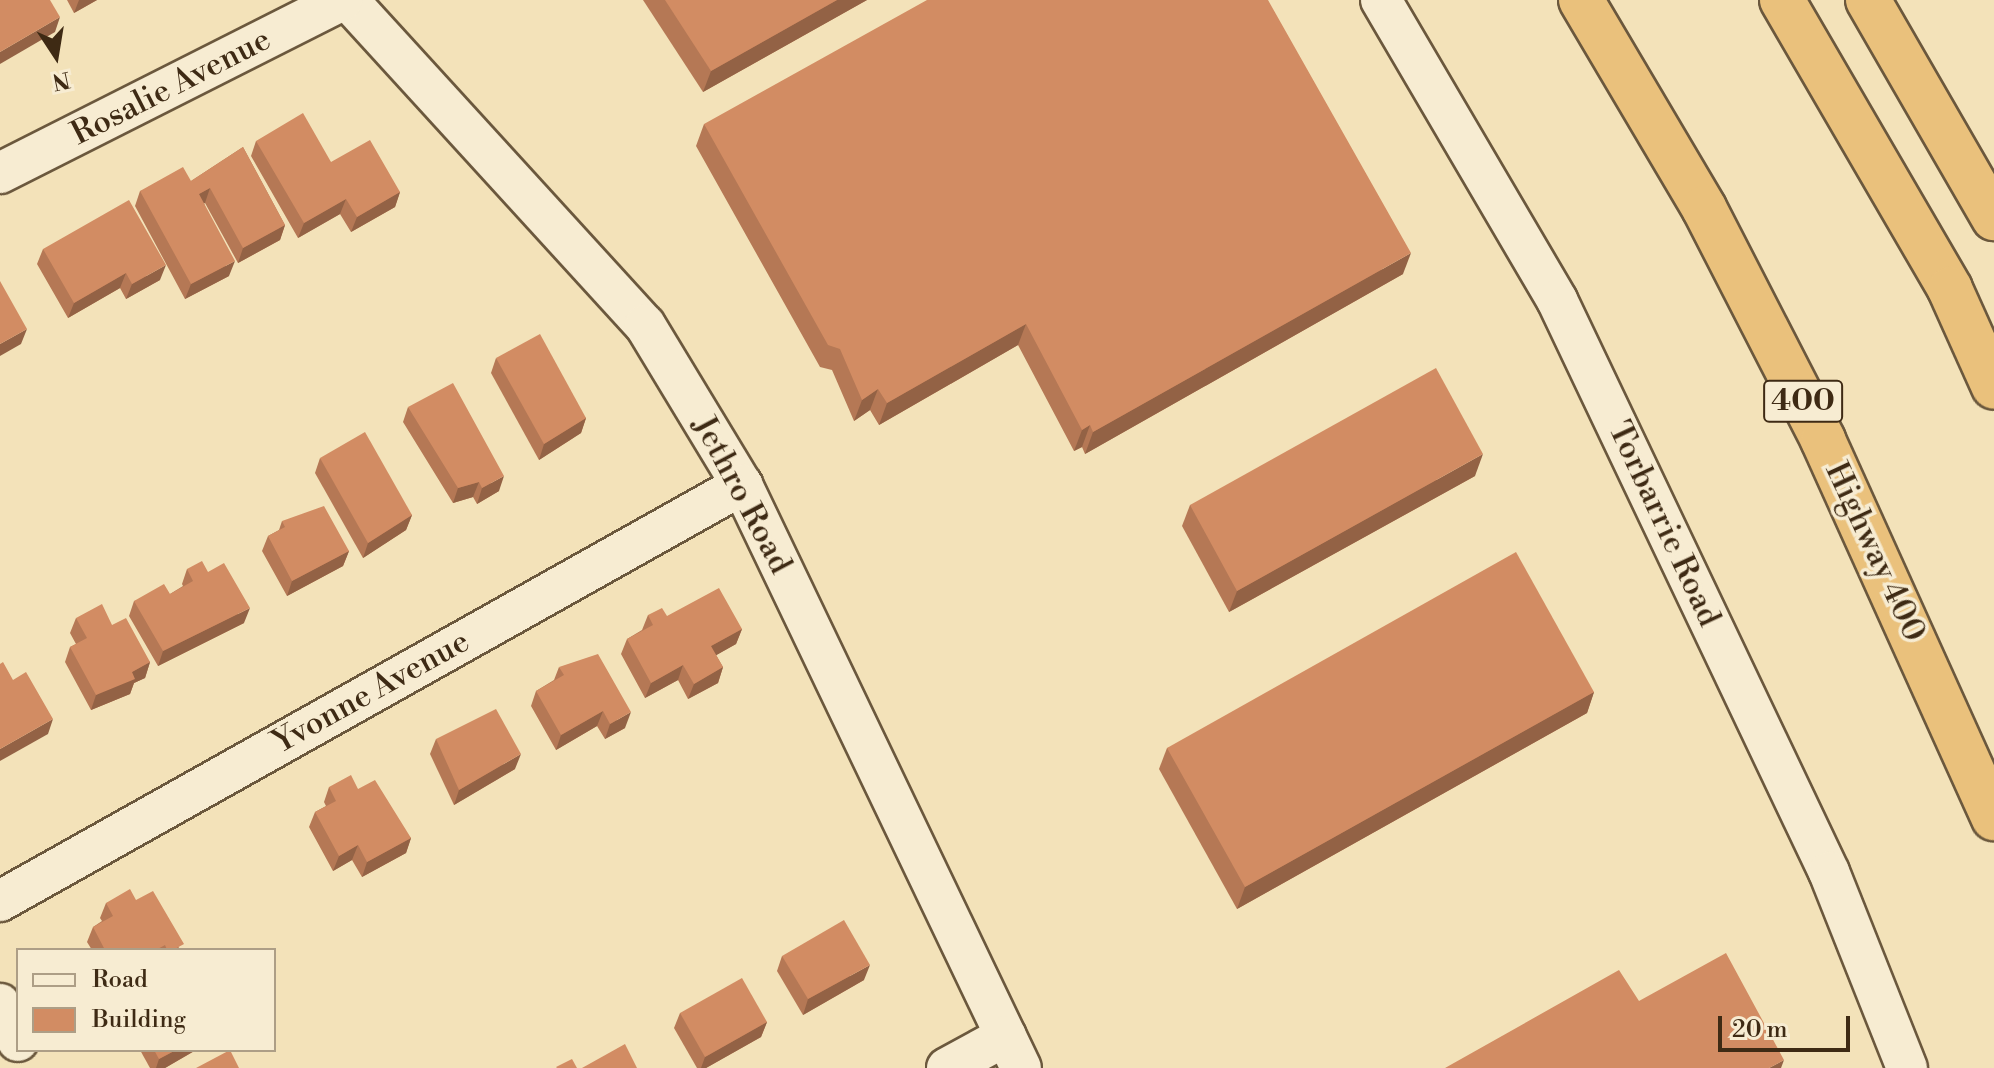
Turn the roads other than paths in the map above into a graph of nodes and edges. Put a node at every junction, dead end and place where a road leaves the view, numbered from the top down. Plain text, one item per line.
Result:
1 (345, 0) edge
2 (1381, 0) edge
3 (1581, 0) edge
4 (1782, 0) edge
5 (1868, 0) edge
6 (0, 173) edge
7 (1994, 218) edge
8 (1994, 387) edge
9 (742, 485) junction
10 (1994, 818) edge
11 (0, 901) edge
12 (0, 1004) edge
13 (16, 1037) edge
14 (1014, 1052) edge
15 (947, 1068) edge
16 (1907, 1068) edge

1 - 6 street, Rosalie Avenue
1 - 9 street, Jethro Road
2 - 16 street, Torbarrie Road
3 - 10 highway, Highway 400 / 400
4 - 8 highway
5 - 7 highway
9 - 11 street, Yvonne Avenue
9 - 14 street, Jethro Road
12 - 13 street
14 - 15 street

